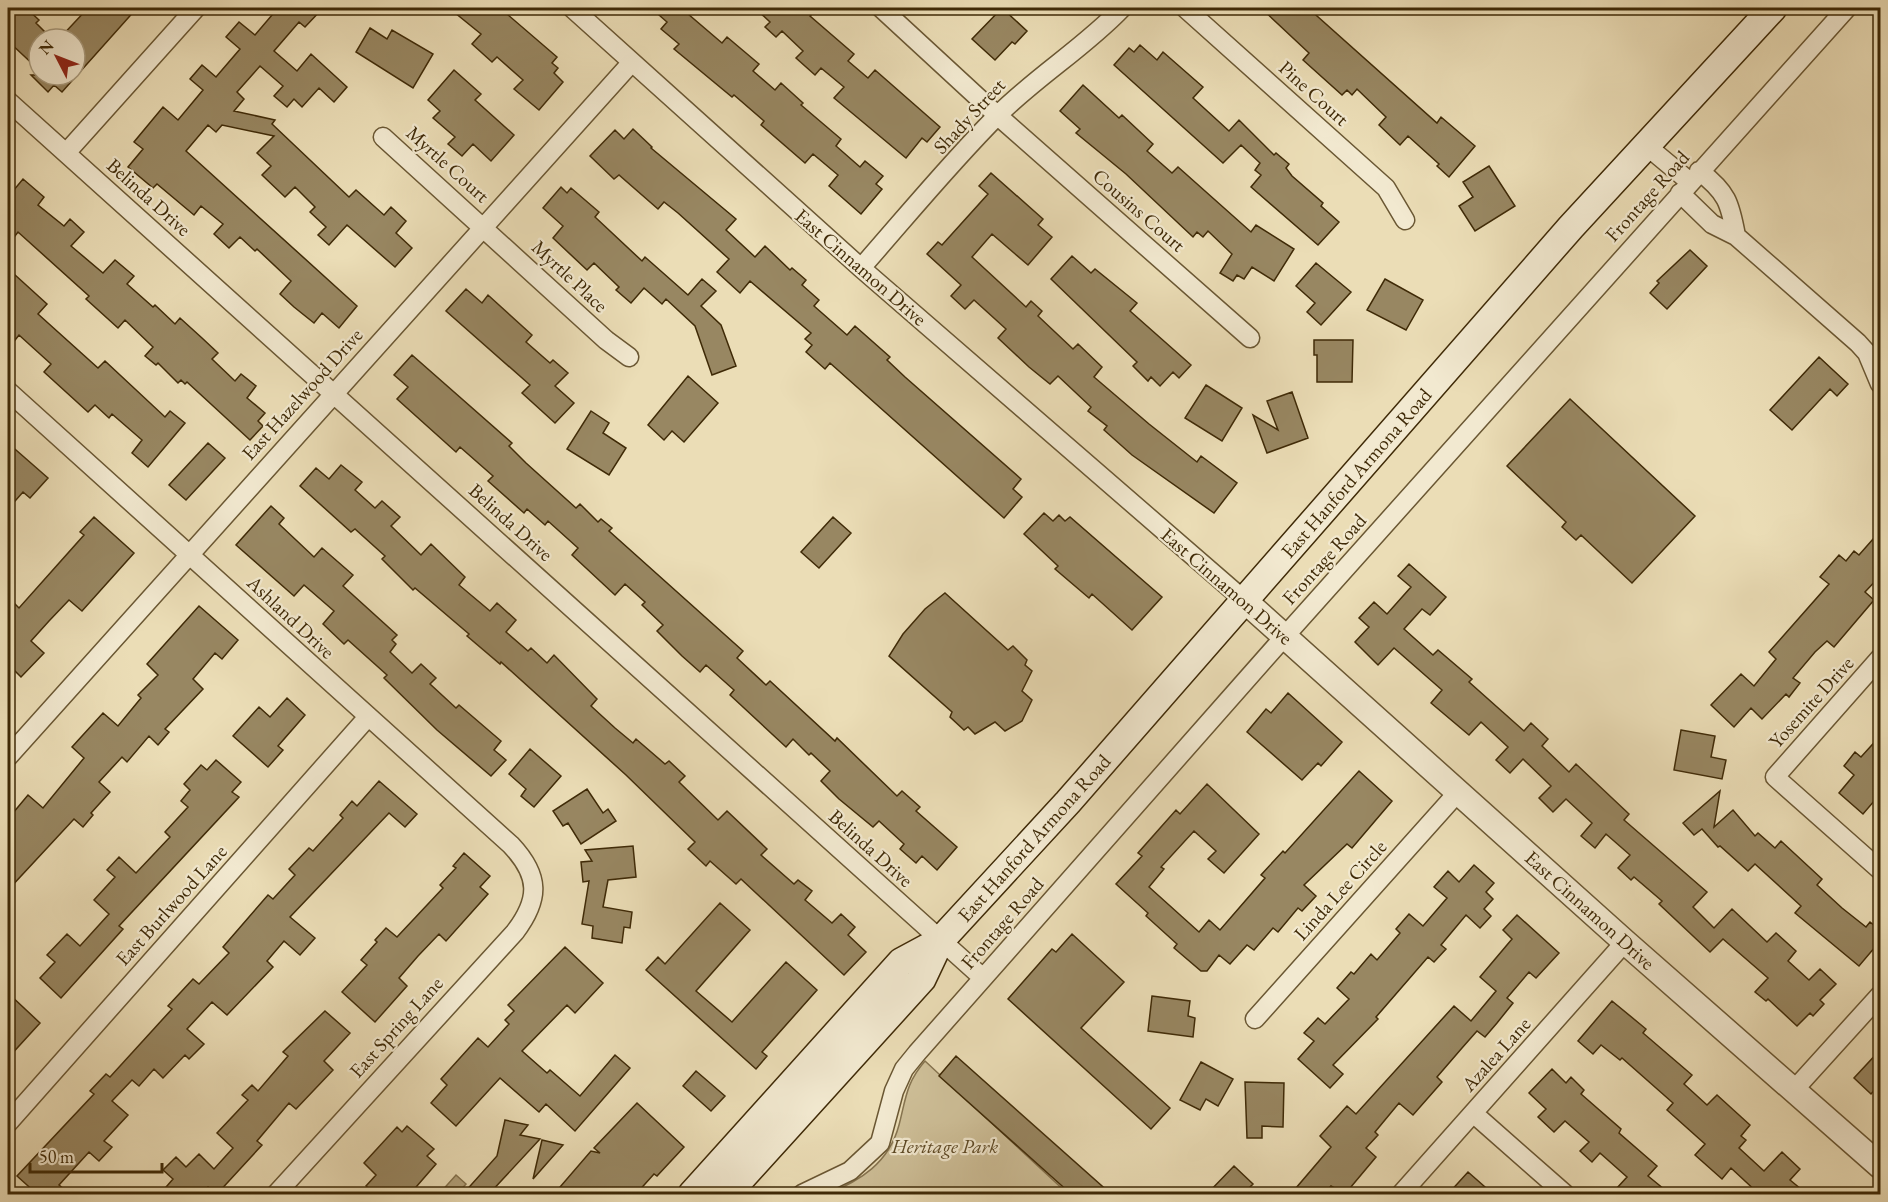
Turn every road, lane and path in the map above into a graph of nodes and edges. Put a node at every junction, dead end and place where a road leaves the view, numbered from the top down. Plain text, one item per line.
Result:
1 (196, 8) edge
2 (572, 8) edge
3 (881, 8) edge
4 (1122, 8) edge
5 (1185, 8) edge
6 (1773, 8) edge
7 (1847, 8) edge
8 (632, 62) junction
9 (8, 101) edge
10 (997, 115) junction
11 (383, 137) dead end
12 (1648, 147) junction
13 (66, 153) junction
14 (1690, 182) junction
15 (1405, 220) dead end
16 (483, 226) junction
17 (1736, 236) junction
18 (861, 268) junction
19 (1250, 338) dead end
20 (628, 357) dead end
21 (1881, 384) edge
22 (8, 391) edge
23 (333, 392) junction
24 (191, 554) junction
25 (1245, 601) junction
26 (1285, 636) junction
27 (1881, 658) edge
28 (368, 718) junction
29 (8, 757) edge
30 (1459, 791) junction
31 (1881, 870) edge
32 (533, 884) joint
33 (940, 941) junction
34 (1625, 942) junction
35 (983, 978) junction
36 (1881, 995) edge
37 (1255, 1019) dead end
38 (1793, 1091) junction
39 (1473, 1113) junction
40 (8, 1123) edge
41 (1881, 1166) edge
42 (276, 1194) edge
43 (692, 1194) edge
44 (727, 1194) edge
45 (802, 1194) edge
46 (1401, 1194) edge
47 (1565, 1194) edge

1 - 13 street
2 - 8 street, East Cinnamon Drive
3 - 10 street, Cousins Court
4 - 10 street, Shady Street
5 - 15 street, Pine Court
6 - 12 main road, East Hanford Armona Road
7 - 14 street, Frontage Road
8 - 16 street, East Hazelwood Drive
8 - 18 street, East Cinnamon Drive
9 - 13 street, Belinda Drive
10 - 18 street, Shady Street
10 - 19 street, Cousins Court
11 - 16 street, Myrtle Court
12 - 14 street
12 - 25 main road, East Hanford Armona Road
13 - 23 street, Belinda Drive
14 - 17 street
14 - 17 street
14 - 26 street, Frontage Road
16 - 20 street, Myrtle Place
16 - 23 street, East Hazelwood Drive
17 - 21 street
18 - 25 street, East Cinnamon Drive
22 - 24 street, Ashland Drive
23 - 24 street, East Hazelwood Drive
23 - 33 street, Belinda Drive
24 - 28 street, Ashland Drive
24 - 29 street, East Hazelwood Drive
25 - 26 street, East Cinnamon Drive
25 - 33 main road, East Hanford Armona Road
26 - 30 street, East Cinnamon Drive
26 - 35 street, Frontage Road
27 - 31 street, Yosemite Drive
28 - 32 street, Ashland Drive
28 - 40 street, East Burlwood Lane
30 - 34 street, East Cinnamon Drive
30 - 37 street, Linda Lee Circle
32 - 42 street, East Spring Lane
33 - 35 street, Belinda Drive
33 - 43 main road, East Hanford Armona Road
33 - 44 main road, East Hanford Armona Road
34 - 38 street, East Cinnamon Drive
34 - 39 street, Azalea Lane
35 - 45 street, Frontage Road
36 - 38 street
38 - 41 street, East Cinnamon Drive
39 - 46 street, Azalea Lane
39 - 47 street

